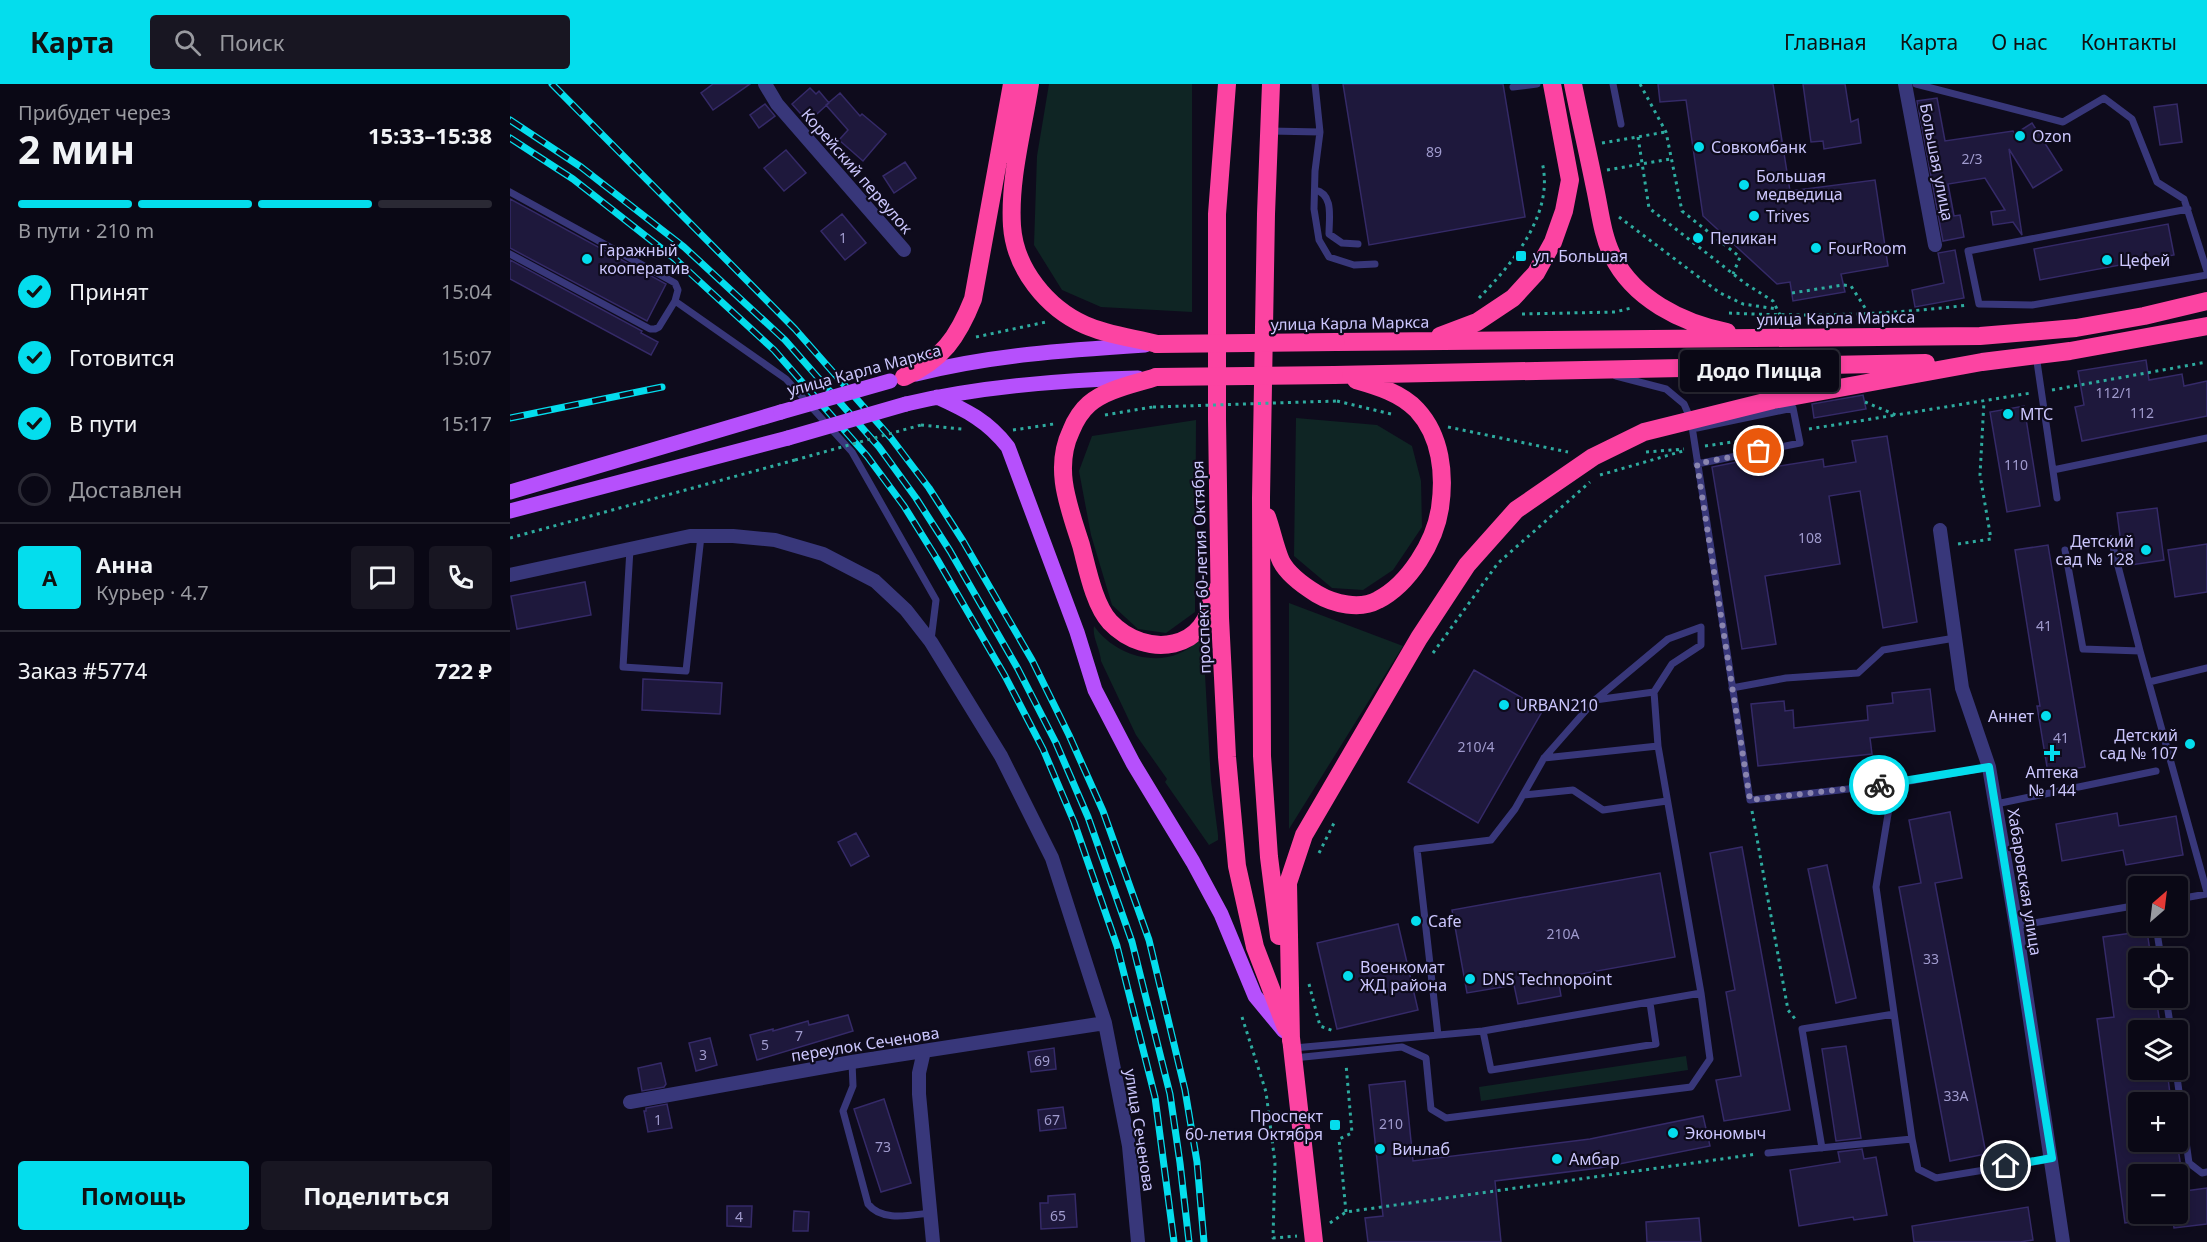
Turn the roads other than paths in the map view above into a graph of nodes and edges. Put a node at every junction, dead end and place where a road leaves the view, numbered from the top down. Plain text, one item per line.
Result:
1 (765, 84) edge
2 (1012, 84) edge
3 (1030, 84) edge
4 (1221, 84) edge
5 (1227, 84) edge
6 (1271, 84) edge
7 (1315, 84) edge
8 (1536, 84) edge
9 (1552, 84) edge
10 (1573, 84) edge
11 (1613, 84) edge
12 (1905, 84) edge
13 (1916, 84) edge
14 (1513, 87) dead end
15 (1621, 124) dead end
16 (1269, 132) junction
17 (1320, 132) junction
18 (1315, 190) junction
19 (510, 192) edge
20 (2187, 209) junction
21 (1217, 214) junction
22 (1358, 244) dead end
23 (1935, 245) dead end
24 (904, 250) dead end
25 (510, 254) edge
26 (1375, 264) dead end
27 (2207, 273) edge
28 (675, 301) junction
29 (2207, 301) edge
30 (2207, 326) edge
31 (1762, 338) junction
32 (1412, 342) junction
33 (1157, 344) junction
34 (2036, 355) junction
35 (1982, 362) junction
36 (1591, 370) junction
37 (1334, 375) junction
38 (1156, 377) junction
39 (897, 379) junction
40 (937, 397) junction
41 (1217, 419) junction
42 (1691, 424) junction
43 (2207, 438) edge
44 (1697, 464) junction
45 (2053, 470) junction
46 (510, 492) edge
47 (1261, 498) junction
48 (2057, 498) dead end
49 (510, 511) edge
50 (1940, 530) dead end
51 (701, 536) junction
52 (2111, 539) dead end
53 (630, 549) junction
54 (2066, 550) dead end
55 (510, 575) edge
56 (1955, 638) junction
57 (931, 642) junction
58 (2140, 651) junction
59 (2207, 668) edge
60 (2149, 682) junction
61 (1732, 688) junction
62 (1654, 692) junction
63 (1595, 700) junction
64 (1658, 746) junction
65 (1544, 758) junction
66 (1989, 767) junction
67 (2156, 771) dead end
68 (1893, 784) junction
69 (1523, 795) junction
70 (1667, 801) junction
71 (1996, 804) junction
72 (2207, 893) edge
73 (2188, 897) edge
74 (2128, 907) edge
75 (2016, 926) junction
76 (1701, 993) junction
77 (1650, 1003) junction
78 (1894, 1014) junction
79 (1106, 1023) junction
80 (1483, 1031) junction
81 (1438, 1035) junction
82 (1293, 1049) junction
83 (924, 1051) junction
84 (852, 1062) junction
85 (2177, 1080) edge
86 (630, 1102) dead end
87 (1912, 1139) junction
88 (1822, 1148) junction
89 (1768, 1153) dead end
90 (2052, 1158) junction
91 (2207, 1172) edge
92 (930, 1213) junction
93 (1314, 1238) edge
94 (933, 1242) edge
95 (1138, 1242) edge
96 (2063, 1242) edge

1 - 24 street, Корейский переулок
2 - 39 highway
3 - 33 highway
4 - 21 highway
5 - 21 highway, проспект 60-летия Октября
6 - 16 highway, проспект 60-летия Октября
7 - 17 lane
8 - 14 lane
9 - 32 highway
10 - 31 highway
11 - 15 lane
12 - 23 street, Большая улица
13 - 20 lane
16 - 17 lane
16 - 47 highway, проспект 60-летия Октября
17 - 18 lane
18 - 22 lane
18 - 26 lane
19 - 28 lane
20 - 27 lane
20 - 27 lane
21 - 41 highway, проспект 60-летия Октября
25 - 28 lane
28 - 57 lane
29 - 31 highway, улица Карла Маркса
30 - 34 highway
31 - 32 highway, улица Карла Маркса
32 - 33 highway, улица Карла Маркса, bridge
33 - 39 main road, улица Карла Маркса
34 - 35 highway
34 - 45 lane
35 - 36 highway
35 - 42 highway
36 - 37 highway
36 - 42 lane
37 - 38 highway, bridge
37 - 47 highway
38 - 40 main road
38 - 41 highway
39 - 46 main road, улица Карла Маркса, bridge
40 - 49 main road, bridge
40 - 82 main road
41 - 82 highway, проспект 60-летия Октября
42 - 44 lane
42 - 44 lane
42 - 82 highway
43 - 45 lane
44 - 61 lane
45 - 48 lane
47 - 82 highway, проспект 60-летия Октября
50 - 56 street, Хабаровская улица
51 - 53 street, улица Сеченова
51 - 53 lane
51 - 57 street, улица Сеченова
52 - 58 lane
53 - 55 street, улица Сеченова
54 - 58 lane
56 - 61 lane
56 - 66 street, Хабаровская улица
57 - 79 street, улица Сеченова
58 - 60 lane
59 - 60 lane
60 - 72 lane
61 - 68 lane
62 - 63 lane
62 - 63 lane
62 - 64 lane
63 - 65 lane
64 - 65 lane
64 - 70 lane
65 - 69 lane
66 - 68 lane
66 - 71 street, Хабаровская улица
67 - 71 lane
68 - 78 lane
69 - 70 lane
69 - 81 lane
70 - 76 lane
71 - 75 street, Хабаровская улица
72 - 73 lane
74 - 75 lane
75 - 90 street, Хабаровская улица
76 - 77 lane
76 - 82 lane
77 - 80 lane
77 - 80 lane
78 - 87 lane
78 - 88 lane
79 - 83 street, переулок Сеченова
79 - 95 street, улица Сеченова
80 - 81 lane
81 - 82 lane
82 - 93 highway, проспект 60-летия Октября
83 - 84 street, переулок Сеченова
83 - 92 street
84 - 86 street, переулок Сеченова
84 - 92 lane
85 - 91 lane
87 - 88 lane
87 - 90 lane
88 - 89 lane
90 - 96 street, Хабаровская улица
92 - 94 street

